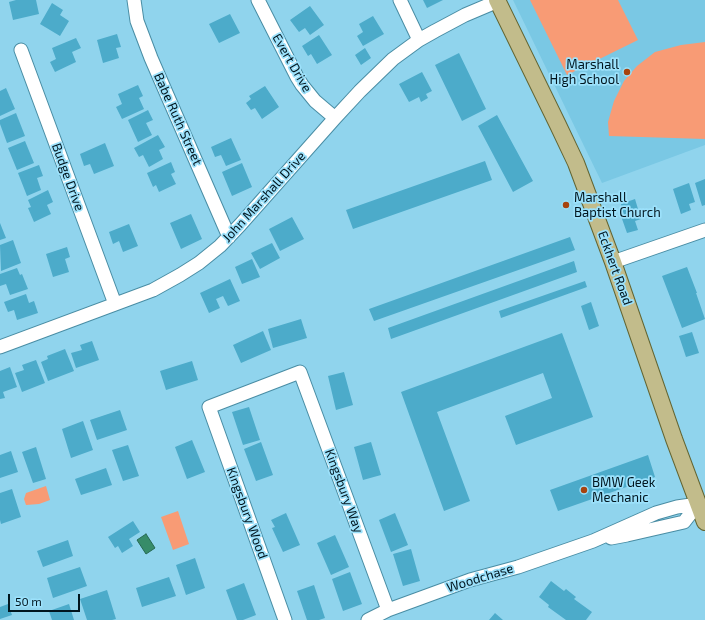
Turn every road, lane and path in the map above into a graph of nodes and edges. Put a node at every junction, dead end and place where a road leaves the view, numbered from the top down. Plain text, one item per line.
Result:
1 (134, 0) edge
2 (258, 0) edge
3 (400, 0) edge
4 (497, 1) edge
5 (419, 40) junction
6 (21, 50) dead end
7 (335, 118) junction
8 (705, 230) edge
9 (229, 237) junction
10 (613, 262) junction
11 (115, 304) junction
12 (0, 347) edge
13 (209, 407) joint
14 (698, 504) junction
15 (705, 522) edge
16 (388, 610) junction
17 (284, 620) edge
18 (368, 620) edge

1 - 9 street, Babe Ruth Street
2 - 7 street, Evert Drive
3 - 5 street
4 - 5 street, John Marshall Drive
4 - 10 main road, Eckhert Road
5 - 7 street, John Marshall Drive
6 - 11 street, Budge Drive
7 - 9 street, John Marshall Drive
8 - 10 street
9 - 11 street, John Marshall Drive
10 - 14 main road, Eckhert Road
11 - 12 street, John Marshall Drive
13 - 16 street, Kingsbury Way
13 - 17 street, Kingsbury Wood
14 - 15 main road, Eckhert Road
14 - 16 street, Woodchase
16 - 18 street, Woodchase

